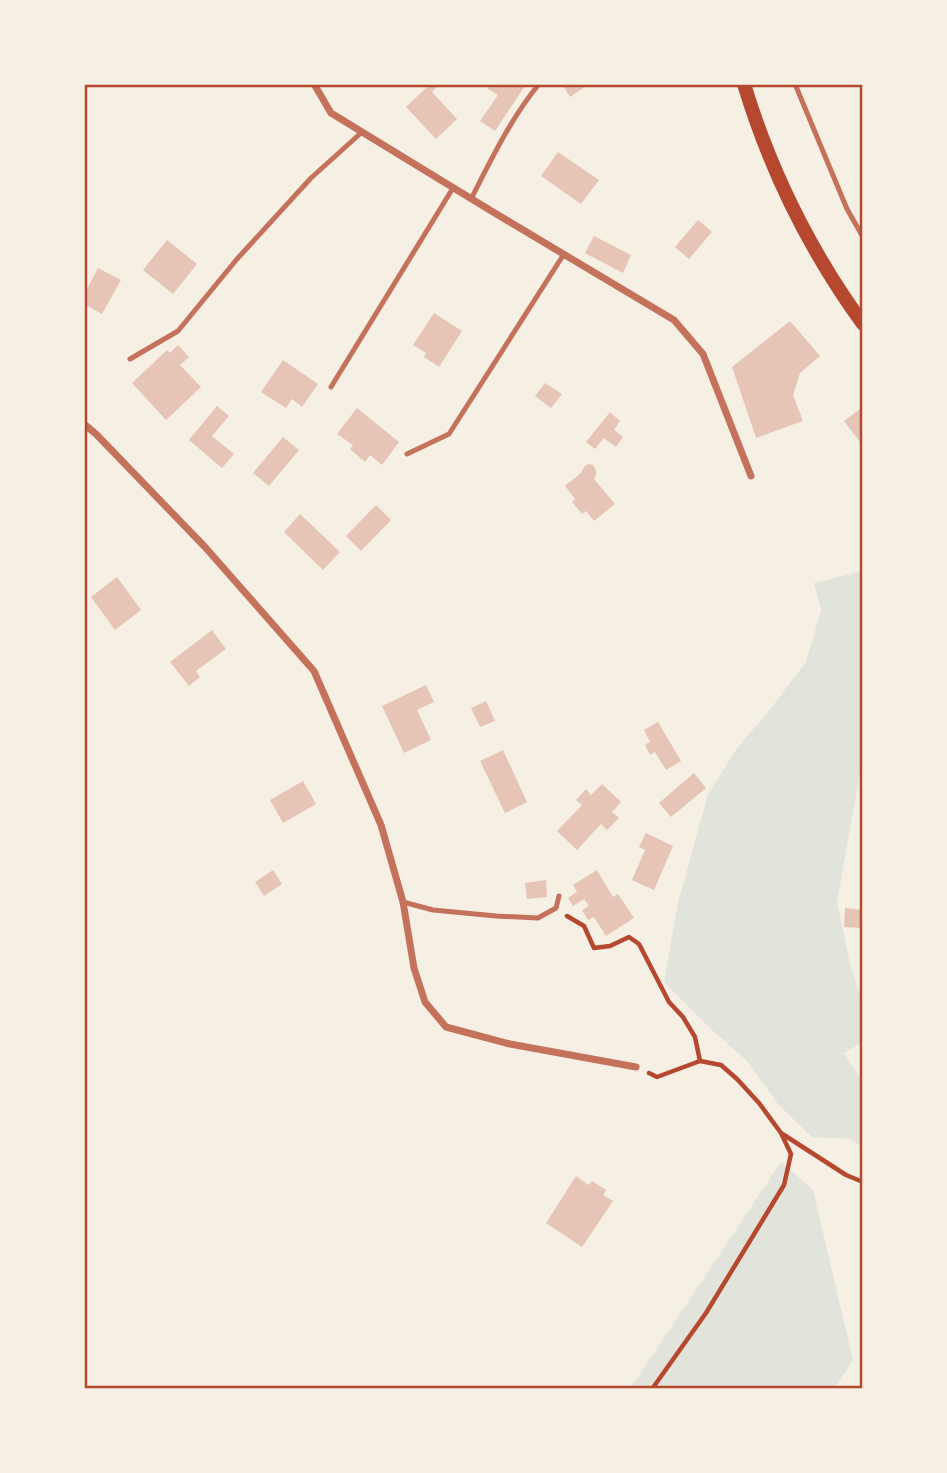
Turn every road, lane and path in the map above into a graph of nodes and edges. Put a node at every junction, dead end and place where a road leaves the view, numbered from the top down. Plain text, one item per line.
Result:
1 (314, 84) edge
2 (539, 84) edge
3 (744, 84) edge
4 (795, 84) edge
5 (362, 132) junction
6 (453, 188) junction
7 (471, 199) junction
8 (863, 237) edge
9 (564, 254) junction
10 (863, 324) edge
11 (130, 359) dead end
12 (331, 387) dead end
13 (84, 424) edge
14 (407, 454) dead end
15 (751, 476) dead end
16 (559, 896) dead end
17 (403, 902) junction
18 (538, 918) junction
19 (700, 1061) junction
20 (636, 1067) joint
21 (781, 1133) junction
22 (863, 1182) edge
23 (652, 1389) edge

1 - 5 street
2 - 7 lane
3 - 10 main road
4 - 8 lane
5 - 6 street
5 - 11 lane
6 - 7 street
6 - 12 lane
7 - 9 street
9 - 14 lane
9 - 15 street
13 - 17 street
16 - 18 lane
17 - 18 lane
17 - 20 street
18 - 19 path
19 - 20 path
19 - 21 path
21 - 22 path
21 - 23 path

